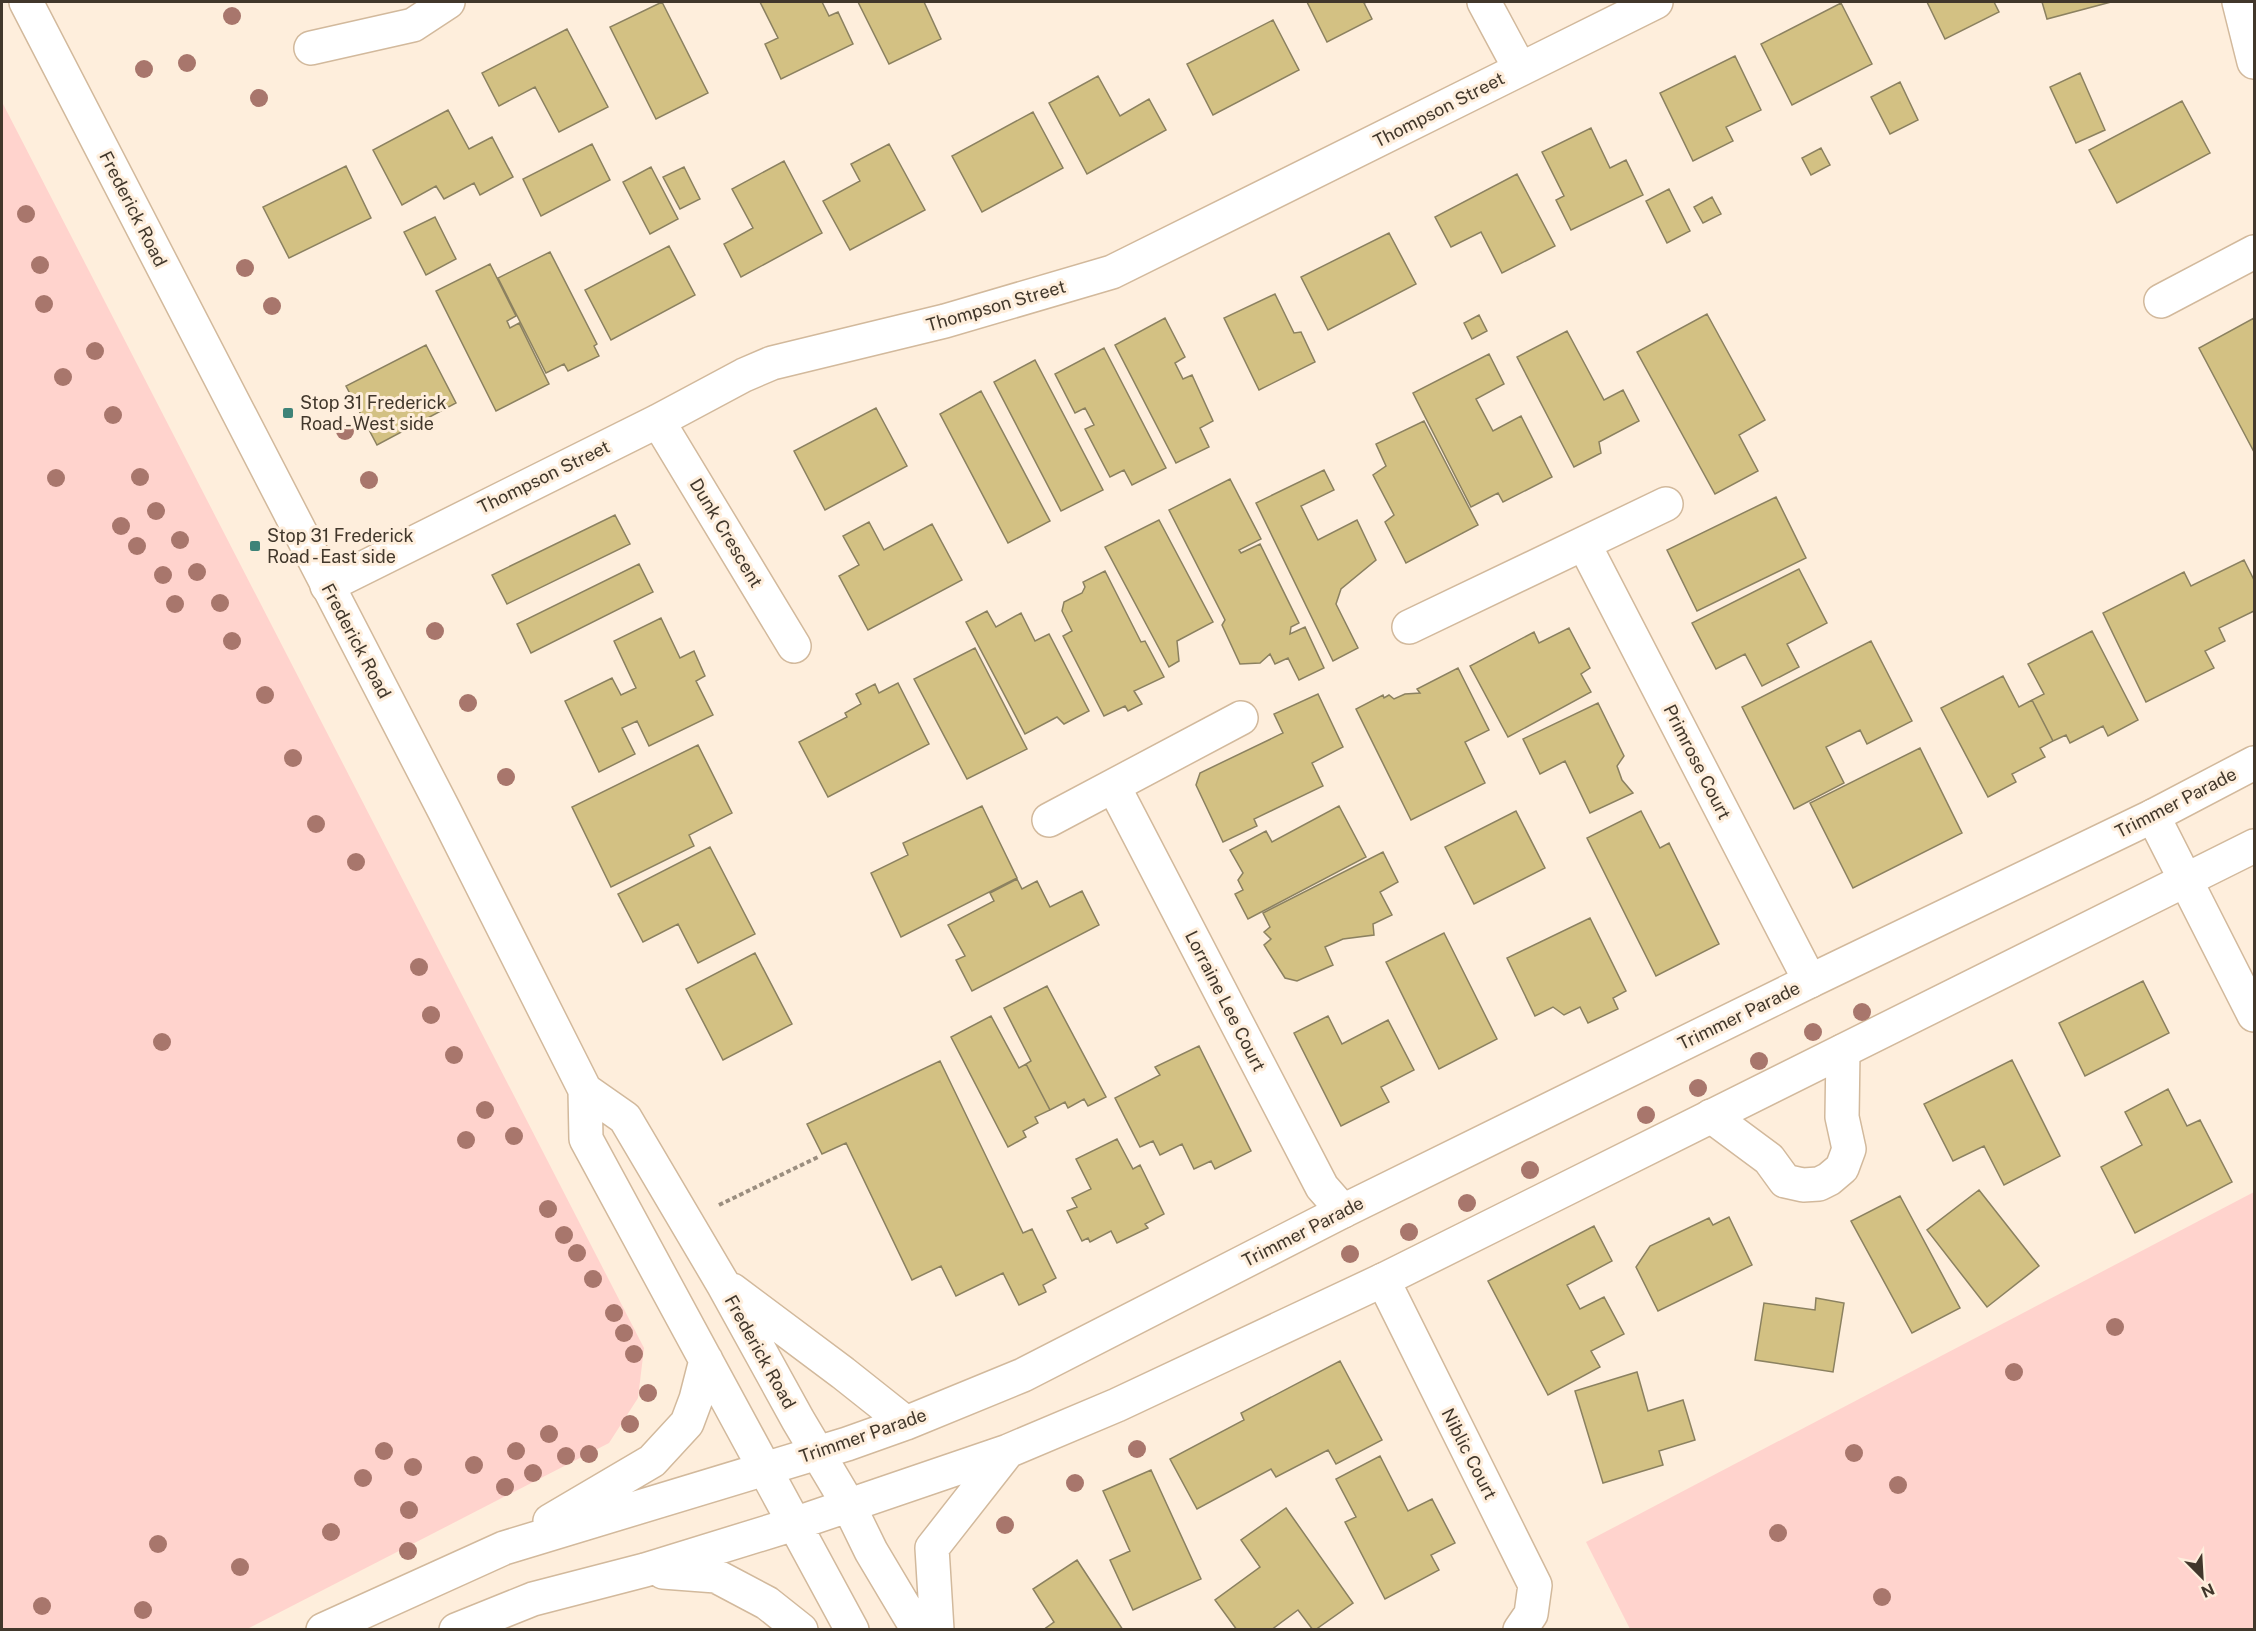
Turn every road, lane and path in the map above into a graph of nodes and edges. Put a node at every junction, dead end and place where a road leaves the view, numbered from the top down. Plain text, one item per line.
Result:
1 (26, 2) edge
2 (448, 2) edge
3 (1484, 2) edge
4 (1656, 2) edge
5 (2239, 2) edge
6 (311, 48) dead end
7 (2254, 62) edge
8 (1520, 69) junction
9 (2254, 252) edge
10 (2161, 301) dead end
11 (658, 421) junction
12 (1666, 504) dead end
13 (1584, 543) junction
14 (327, 586) junction
15 (1409, 627) dead end
16 (794, 646) dead end
17 (1241, 718) dead end
18 (2254, 763) edge
19 (1114, 787) junction
20 (2153, 816) junction
21 (1049, 820) dead end
22 (2254, 846) edge
23 (2186, 881) junction
24 (1810, 981) junction
25 (2254, 1015) edge
26 (1844, 1051) junction
27 (585, 1090) junction
28 (1711, 1116) junction
29 (818, 1157) dead end
30 (716, 1207) dead end
31 (1343, 1211) junction
32 (1383, 1280) junction
33 (723, 1284) junction
34 (705, 1360) junction
35 (906, 1423) junction
36 (1008, 1450) junction
37 (817, 1454) junction
38 (764, 1469) junction
39 (848, 1504) junction
40 (794, 1524) junction
41 (504, 1548) junction
42 (645, 1570) junction
43 (323, 1629) edge
44 (456, 1629) edge
45 (801, 1629) edge
46 (852, 1629) edge
47 (918, 1629) edge
48 (937, 1629) edge
49 (1520, 1629) edge

1 - 14 main road, Frederick Road
2 - 6 main road
3 - 8 main road
4 - 8 main road, Thompson Street
5 - 7 main road
8 - 11 main road, Thompson Street
9 - 10 main road
11 - 14 main road, Thompson Street
11 - 16 main road, Dunk Crescent
12 - 13 main road
13 - 15 main road
13 - 24 main road, Primrose Court
14 - 27 main road, Frederick Road
17 - 19 main road
18 - 20 main road, Trimmer Parade
19 - 21 main road
19 - 31 main road, Lorraine Lee Court
20 - 23 main road
20 - 24 main road, Trimmer Parade
22 - 23 main road
23 - 25 main road
23 - 26 main road
24 - 31 main road, Trimmer Parade
26 - 28 main road
26 - 28 main road
27 - 33 main road, Frederick Road
27 - 34 main road, Frederick Road
28 - 32 main road
29 - 30 path
31 - 35 main road, Trimmer Parade
32 - 36 main road
32 - 49 main road, Niblic Court
33 - 35 main road
33 - 37 main road, Frederick Road
34 - 38 main road, Frederick Road
34 - 41 main road
35 - 37 main road, Trimmer Parade
36 - 39 main road
36 - 48 main road
37 - 38 main road, Trimmer Parade
37 - 39 main road, Frederick Road
38 - 40 main road, Frederick Road
38 - 41 main road, Trimmer Parade
39 - 40 main road
39 - 47 main road, Frederick Road
40 - 42 main road
40 - 46 main road, Frederick Road
41 - 43 main road, Trimmer Parade
42 - 44 main road
42 - 45 main road

